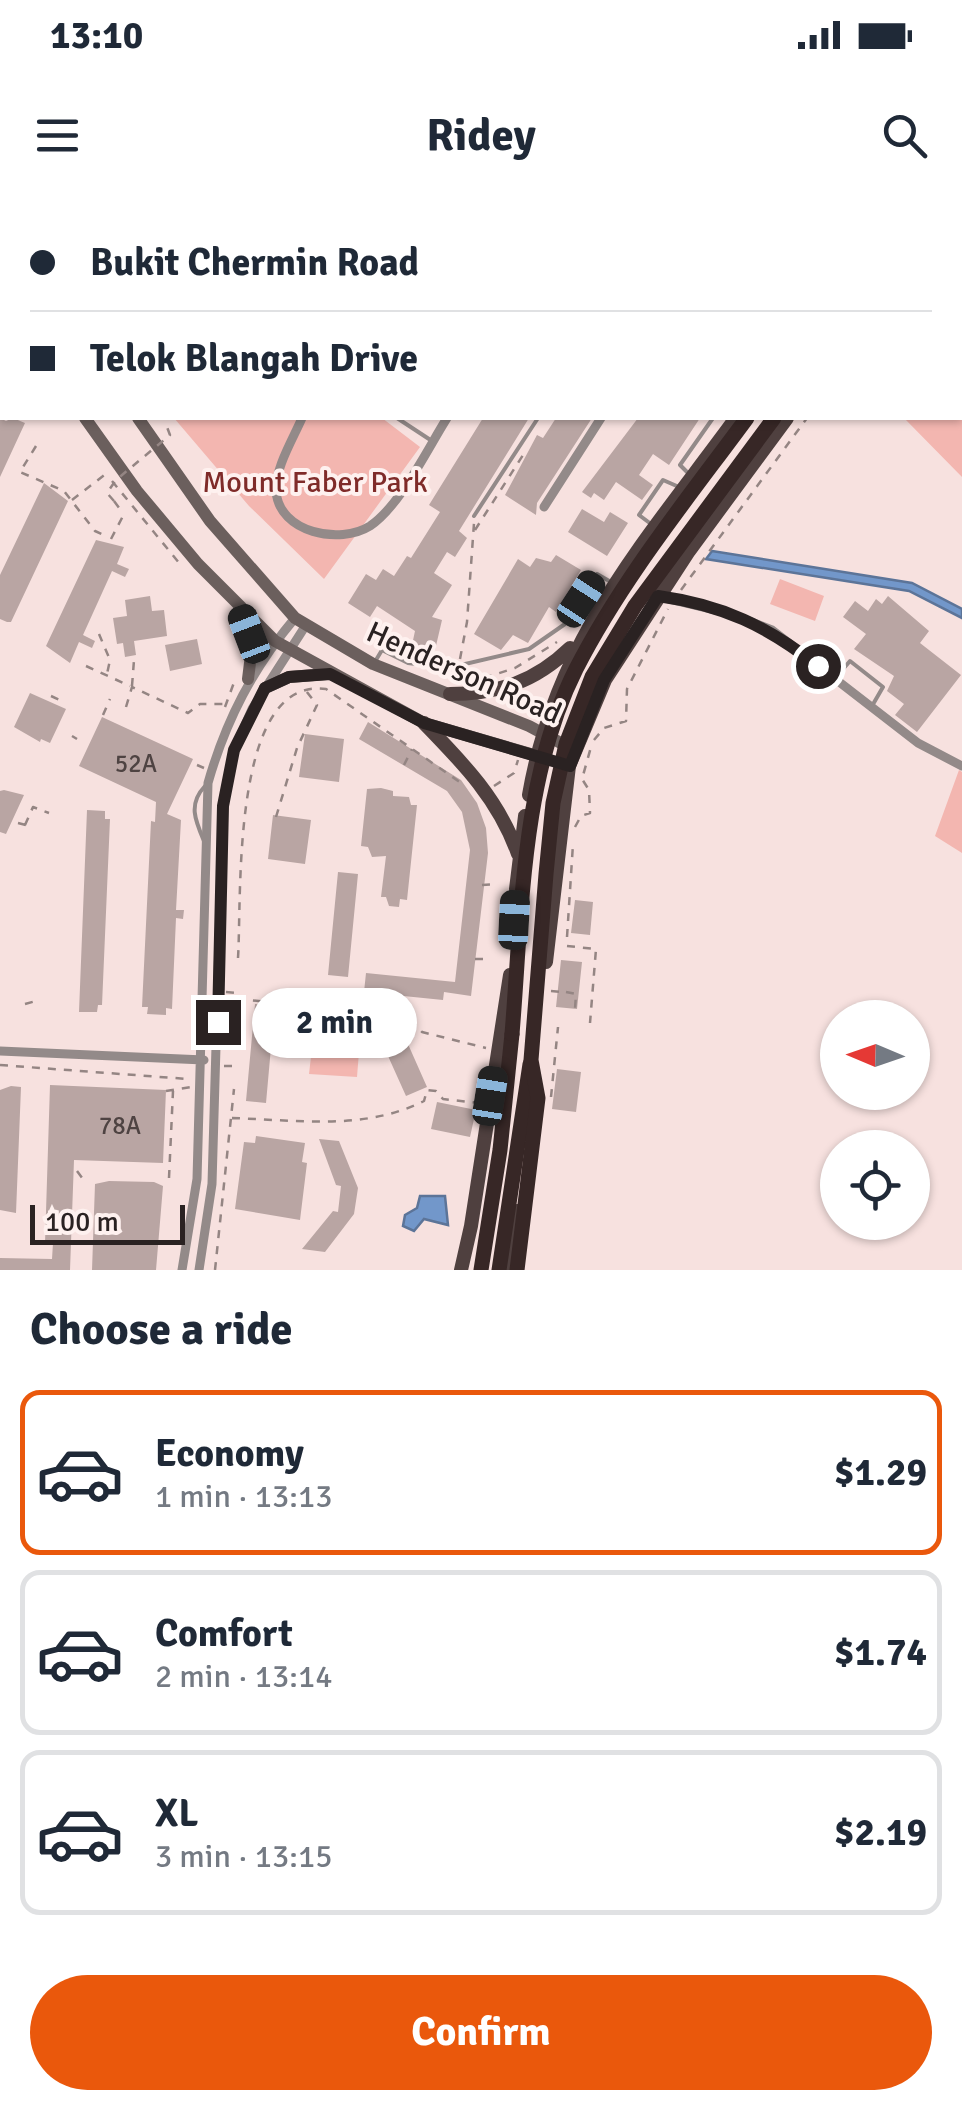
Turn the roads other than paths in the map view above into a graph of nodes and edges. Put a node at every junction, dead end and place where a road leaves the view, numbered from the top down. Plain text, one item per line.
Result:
1 (85, 420) edge
2 (139, 420) edge
3 (301, 420) edge
4 (400, 420) edge
5 (447, 420) edge
6 (537, 420) edge
7 (600, 420) edge
8 (712, 420) edge
9 (735, 420) edge
10 (746, 420) edge
11 (773, 420) edge
12 (786, 420) edge
13 (432, 442) junction
14 (688, 483) junction
15 (544, 506) dead end
16 (474, 516) road end
17 (610, 590) junction
18 (658, 596) junction
19 (240, 611) junction
20 (300, 621) junction
21 (581, 637) junction
22 (275, 642) junction
23 (289, 652) junction
24 (373, 664) junction
25 (330, 674) junction
26 (248, 679) junction
27 (834, 680) junction
28 (265, 688) junction
29 (450, 694) junction
30 (872, 707) junction
31 (424, 723) junction
32 (542, 733) junction
33 (574, 750) junction
34 (536, 755) junction
35 (570, 766) junction
36 (962, 766) edge
37 (518, 855) junction
38 (548, 947) junction
39 (513, 952) junction
40 (0, 1051) edge
41 (202, 1060) junction
42 (217, 1060) junction
43 (531, 1060) junction
44 (182, 1270) edge
45 (199, 1270) edge
46 (461, 1270) edge
47 (481, 1270) edge
48 (499, 1270) edge
49 (508, 1270) edge
50 (517, 1270) edge

1 - 19 main road, Henderson Road
2 - 20 main road, Henderson Road
3 - 13 street
4 - 13 lane
5 - 13 street
6 - 16 lane
7 - 15 street
8 - 14 lane
9 - 14 main road
10 - 47 highway, bridge
11 - 43 highway, bridge
12 - 18 main road
14 - 17 main road
17 - 18 street
17 - 21 main road
17 - 24 lane
18 - 27 street
18 - 33 main road
19 - 22 main road, Henderson Road
19 - 26 main road
20 - 22 street
20 - 23 street
20 - 24 main road, Henderson Road
21 - 29 main road
21 - 32 main road
22 - 23 main road, Henderson Road
22 - 26 street
23 - 25 main road, Henderson Road
23 - 28 street
24 - 29 main road, Henderson Road
25 - 28 main road
25 - 31 main road, Henderson Road
26 - 41 street
27 - 30 street
27 - 30 lane
28 - 42 street
29 - 32 main road, Henderson Road
30 - 36 street
31 - 34 main road, Henderson Road
31 - 37 main road
32 - 33 main road, Henderson Road
32 - 34 main road
33 - 35 main road
34 - 35 main road, Henderson Road
34 - 37 main road
35 - 38 main road
37 - 39 main road
38 - 39 main road
38 - 49 main road
39 - 46 main road
40 - 41 street
41 - 42 street
41 - 44 street
42 - 45 street
43 - 48 highway
43 - 50 highway, bridge

